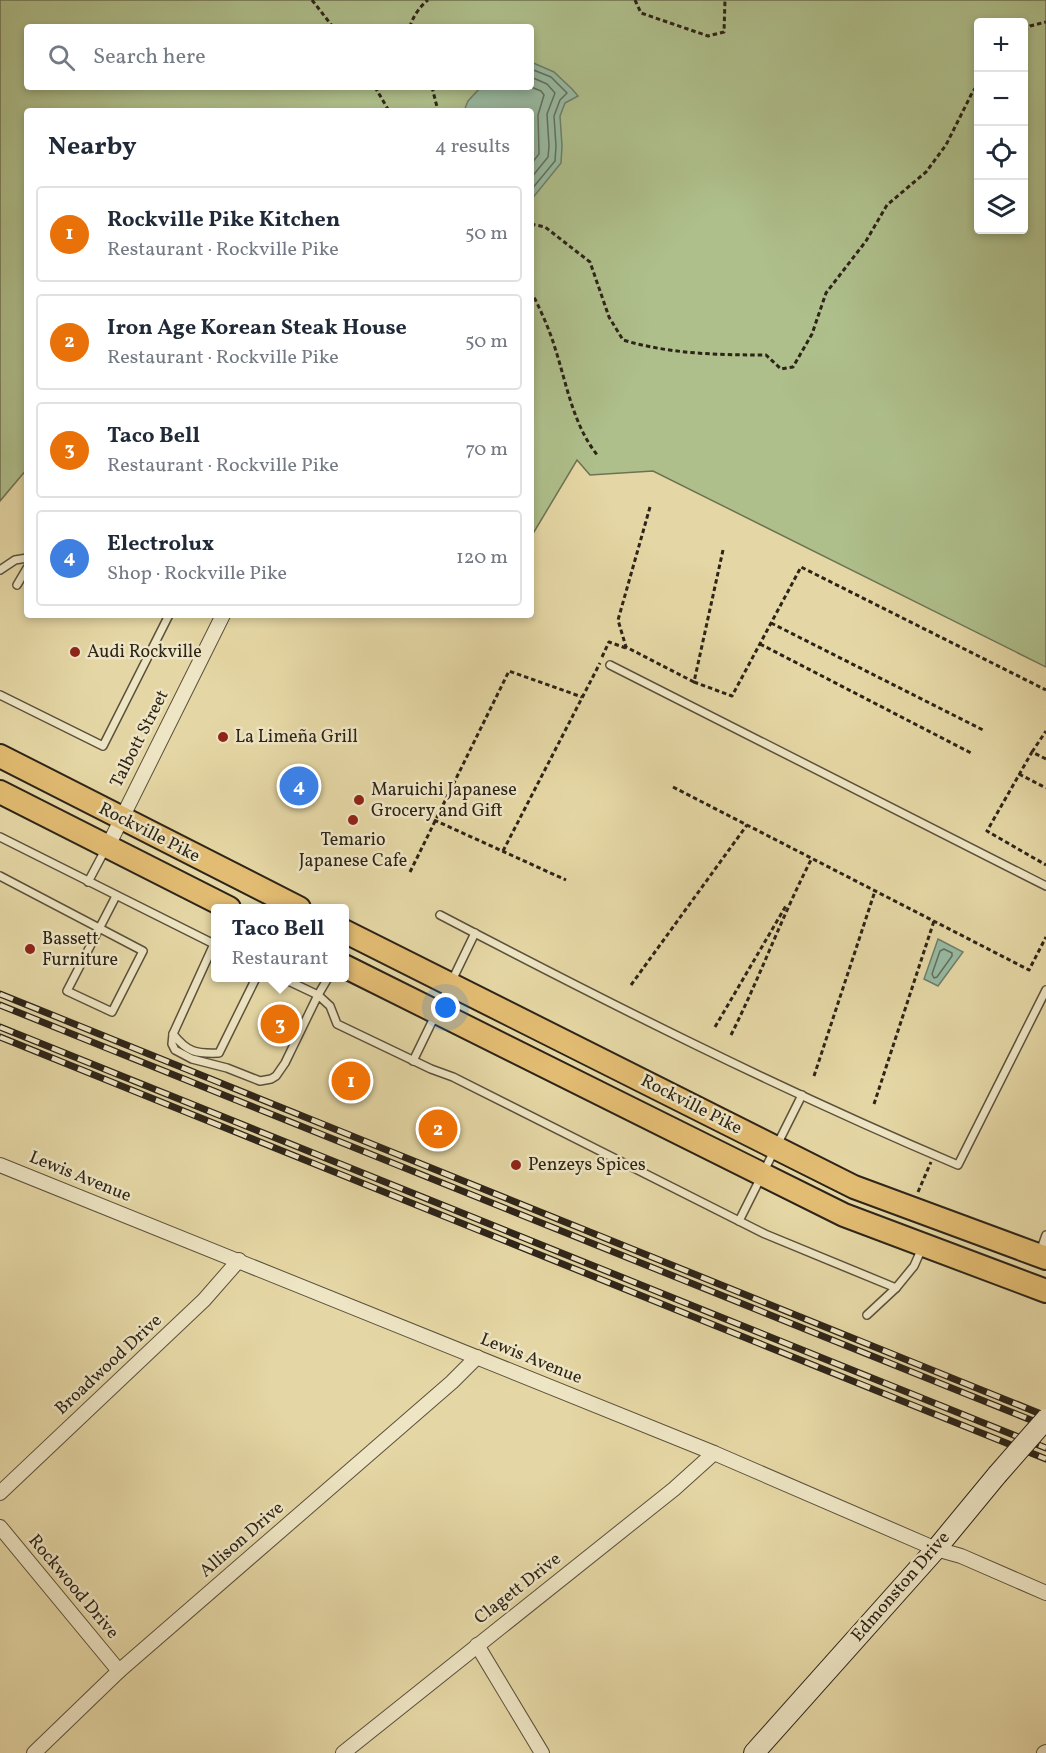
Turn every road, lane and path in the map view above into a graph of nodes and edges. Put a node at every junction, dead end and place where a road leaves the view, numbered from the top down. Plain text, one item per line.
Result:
1 (312, 0) edge
2 (428, 0) edge
3 (636, 0) edge
4 (726, 0) edge
5 (1046, 22) edge
6 (331, 24) edge
7 (410, 24) edge
8 (1028, 27) edge
9 (377, 90) edge
10 (433, 90) edge
11 (974, 90) edge
12 (387, 108) edge
13 (437, 108) edge
14 (534, 225) edge
15 (534, 297) edge
16 (598, 456) dead end
17 (650, 507) dead end
18 (723, 550) dead end
19 (24, 558) edge
20 (0, 570) edge
21 (24, 573) edge
22 (17, 585) dead end
23 (167, 618) edge
24 (221, 618) edge
25 (771, 623) junction
26 (760, 644) junction
27 (626, 648) junction
28 (610, 664) dead end
29 (694, 682) junction
30 (1046, 690) edge
31 (0, 695) edge
32 (582, 697) junction
33 (985, 731) dead end
34 (1046, 731) edge
35 (1032, 752) junction
36 (973, 754) dead end
37 (0, 756) edge
38 (1046, 759) edge
39 (1019, 774) junction
40 (673, 787) dead end
41 (1046, 788) edge
42 (0, 792) edge
43 (121, 819) junction
44 (434, 820) junction
45 (747, 825) junction
46 (0, 837) edge
47 (107, 848) junction
48 (503, 851) junction
49 (812, 858) junction
50 (1046, 865) edge
51 (410, 872) dead end
52 (0, 876) edge
53 (566, 880) dead end
54 (88, 882) junction
55 (1046, 886) edge
56 (875, 891) junction
57 (794, 892) junction
58 (116, 896) junction
59 (219, 904) edge
60 (289, 904) edge
61 (440, 915) dead end
62 (934, 921) junction
63 (99, 928) junction
64 (349, 933) edge
65 (475, 933) junction
66 (1046, 938) edge
67 (211, 943) edge
68 (211, 953) edge
69 (349, 968) edge
70 (254, 982) edge
71 (290, 982) edge
72 (326, 982) edge
73 (449, 984) junction
74 (631, 985) dead end
75 (1046, 990) edge
76 (318, 995) junction
77 (436, 1012) junction
78 (715, 1027) dead end
79 (173, 1034) junction
80 (731, 1035) dead end
81 (413, 1061) junction
82 (814, 1076) dead end
83 (802, 1095) junction
84 (874, 1104) dead end
85 (776, 1148) junction
86 (934, 1155) junction
87 (0, 1165) edge
88 (763, 1175) junction
89 (917, 1194) dead end
90 (739, 1221) junction
91 (924, 1245) junction
92 (1044, 1249) edge
93 (239, 1260) junction
94 (896, 1288) junction
95 (1046, 1291) edge
96 (867, 1315) dead end
97 (477, 1357) junction
98 (1046, 1419) edge
99 (714, 1453) junction
100 (0, 1493) edge
101 (0, 1527) edge
102 (936, 1549) junction
103 (1046, 1593) edge
104 (477, 1645) junction
105 (119, 1671) junction
106 (34, 1753) edge
107 (343, 1753) edge
108 (542, 1753) edge
109 (754, 1753) edge

1 - 6 path
2 - 7 path
3 - 4 path
5 - 8 path
9 - 12 path
10 - 13 path
11 - 14 path
15 - 16 path
17 - 27 path
18 - 29 path
19 - 20 lane
21 - 22 lane
23 - 31 lane
24 - 43 street, Talbott Street
25 - 26 path
25 - 30 path
25 - 33 path
26 - 29 path
26 - 36 path
27 - 29 path
27 - 32 path
28 - 55 lane
32 - 44 path
32 - 48 path
34 - 35 path
35 - 38 path
35 - 39 path
37 - 43 main road, Rockville Pike
39 - 41 path
39 - 50 path
40 - 45 path
42 - 47 main road, Rockville Pike
43 - 47 street, Talbott Street
43 - 60 main road, Rockville Pike
44 - 48 path
44 - 51 path
45 - 49 path
45 - 74 path
46 - 54 lane
47 - 54 lane
47 - 59 main road, Rockville Pike
48 - 53 path
49 - 56 path
49 - 57 path
52 - 63 lane
54 - 58 lane
56 - 62 path
56 - 82 path
57 - 78 path
57 - 80 path
58 - 63 lane
58 - 67 lane
61 - 65 lane
62 - 66 path
62 - 84 path
63 - 63 lane
64 - 73 main road, Rockville Pike
65 - 73 lane
65 - 83 lane
68 - 79 lane
69 - 77 main road, Rockville Pike
70 - 79 lane
71 - 76 lane
72 - 76 lane
73 - 77 lane
73 - 85 main road, Rockville Pike
75 - 86 lane
76 - 79 lane
76 - 81 lane
77 - 81 lane
77 - 88 main road, Rockville Pike
81 - 90 lane
83 - 85 lane
83 - 86 lane
85 - 88 lane
85 - 92 main road, Rockville Pike
86 - 89 path
87 - 93 street, Lewis Avenue
88 - 90 lane
88 - 91 main road, Rockville Pike
90 - 94 lane
91 - 94 lane
91 - 95 main road, Rockville Pike
93 - 97 street, Lewis Avenue
93 - 100 street, Broadwood Drive
94 - 96 lane
97 - 99 street, Lewis Avenue
97 - 105 street, Allison Drive
98 - 102 street, Edmonston Drive, bridge
99 - 102 street, Lewis Avenue
99 - 104 street, Clagett Drive
101 - 105 street, Rockwood Drive
102 - 103 street, Lewis Avenue
102 - 109 street, Edmonston Drive
104 - 107 street, Clagett Drive
104 - 108 street
105 - 106 street, Allison Drive

